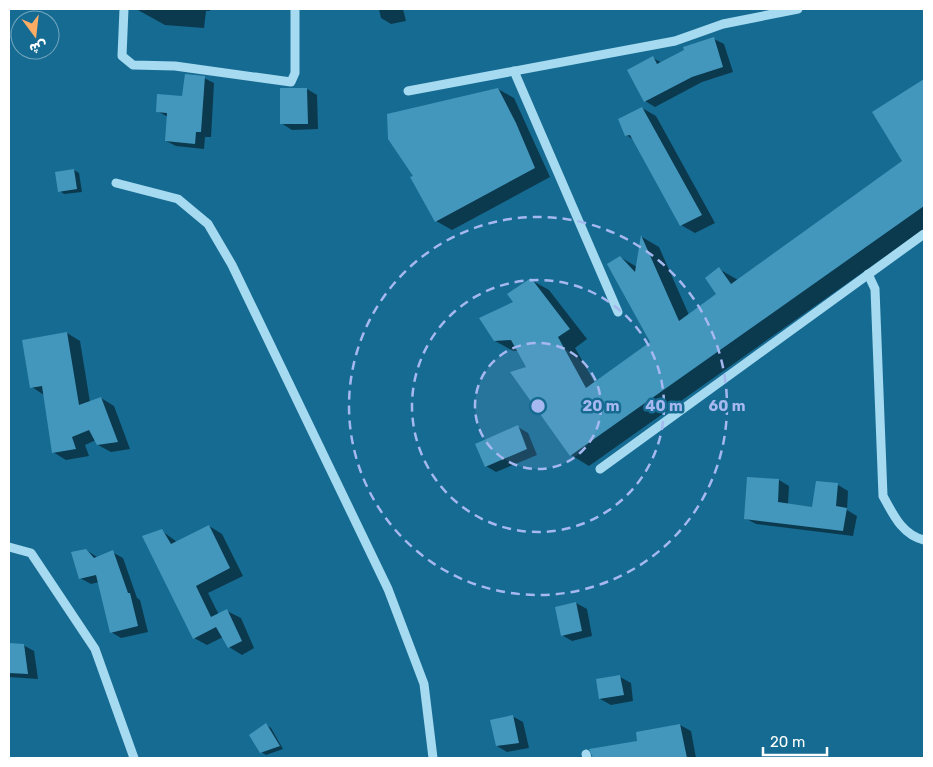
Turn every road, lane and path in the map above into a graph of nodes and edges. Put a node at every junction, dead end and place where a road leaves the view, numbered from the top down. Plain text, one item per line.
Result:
1 (124, 9) edge
2 (295, 9) edge
3 (798, 9) edge
4 (514, 71) junction
5 (408, 91) dead end
6 (116, 183) dead end
7 (924, 234) edge
8 (868, 274) junction
9 (618, 312) dead end
10 (600, 469) dead end
11 (924, 540) edge
12 (9, 547) edge
13 (134, 758) edge
14 (433, 758) edge

1 - 2 street
3 - 4 street
4 - 5 street
4 - 9 street
6 - 14 street
7 - 8 street
8 - 10 street
8 - 11 street
12 - 13 street

